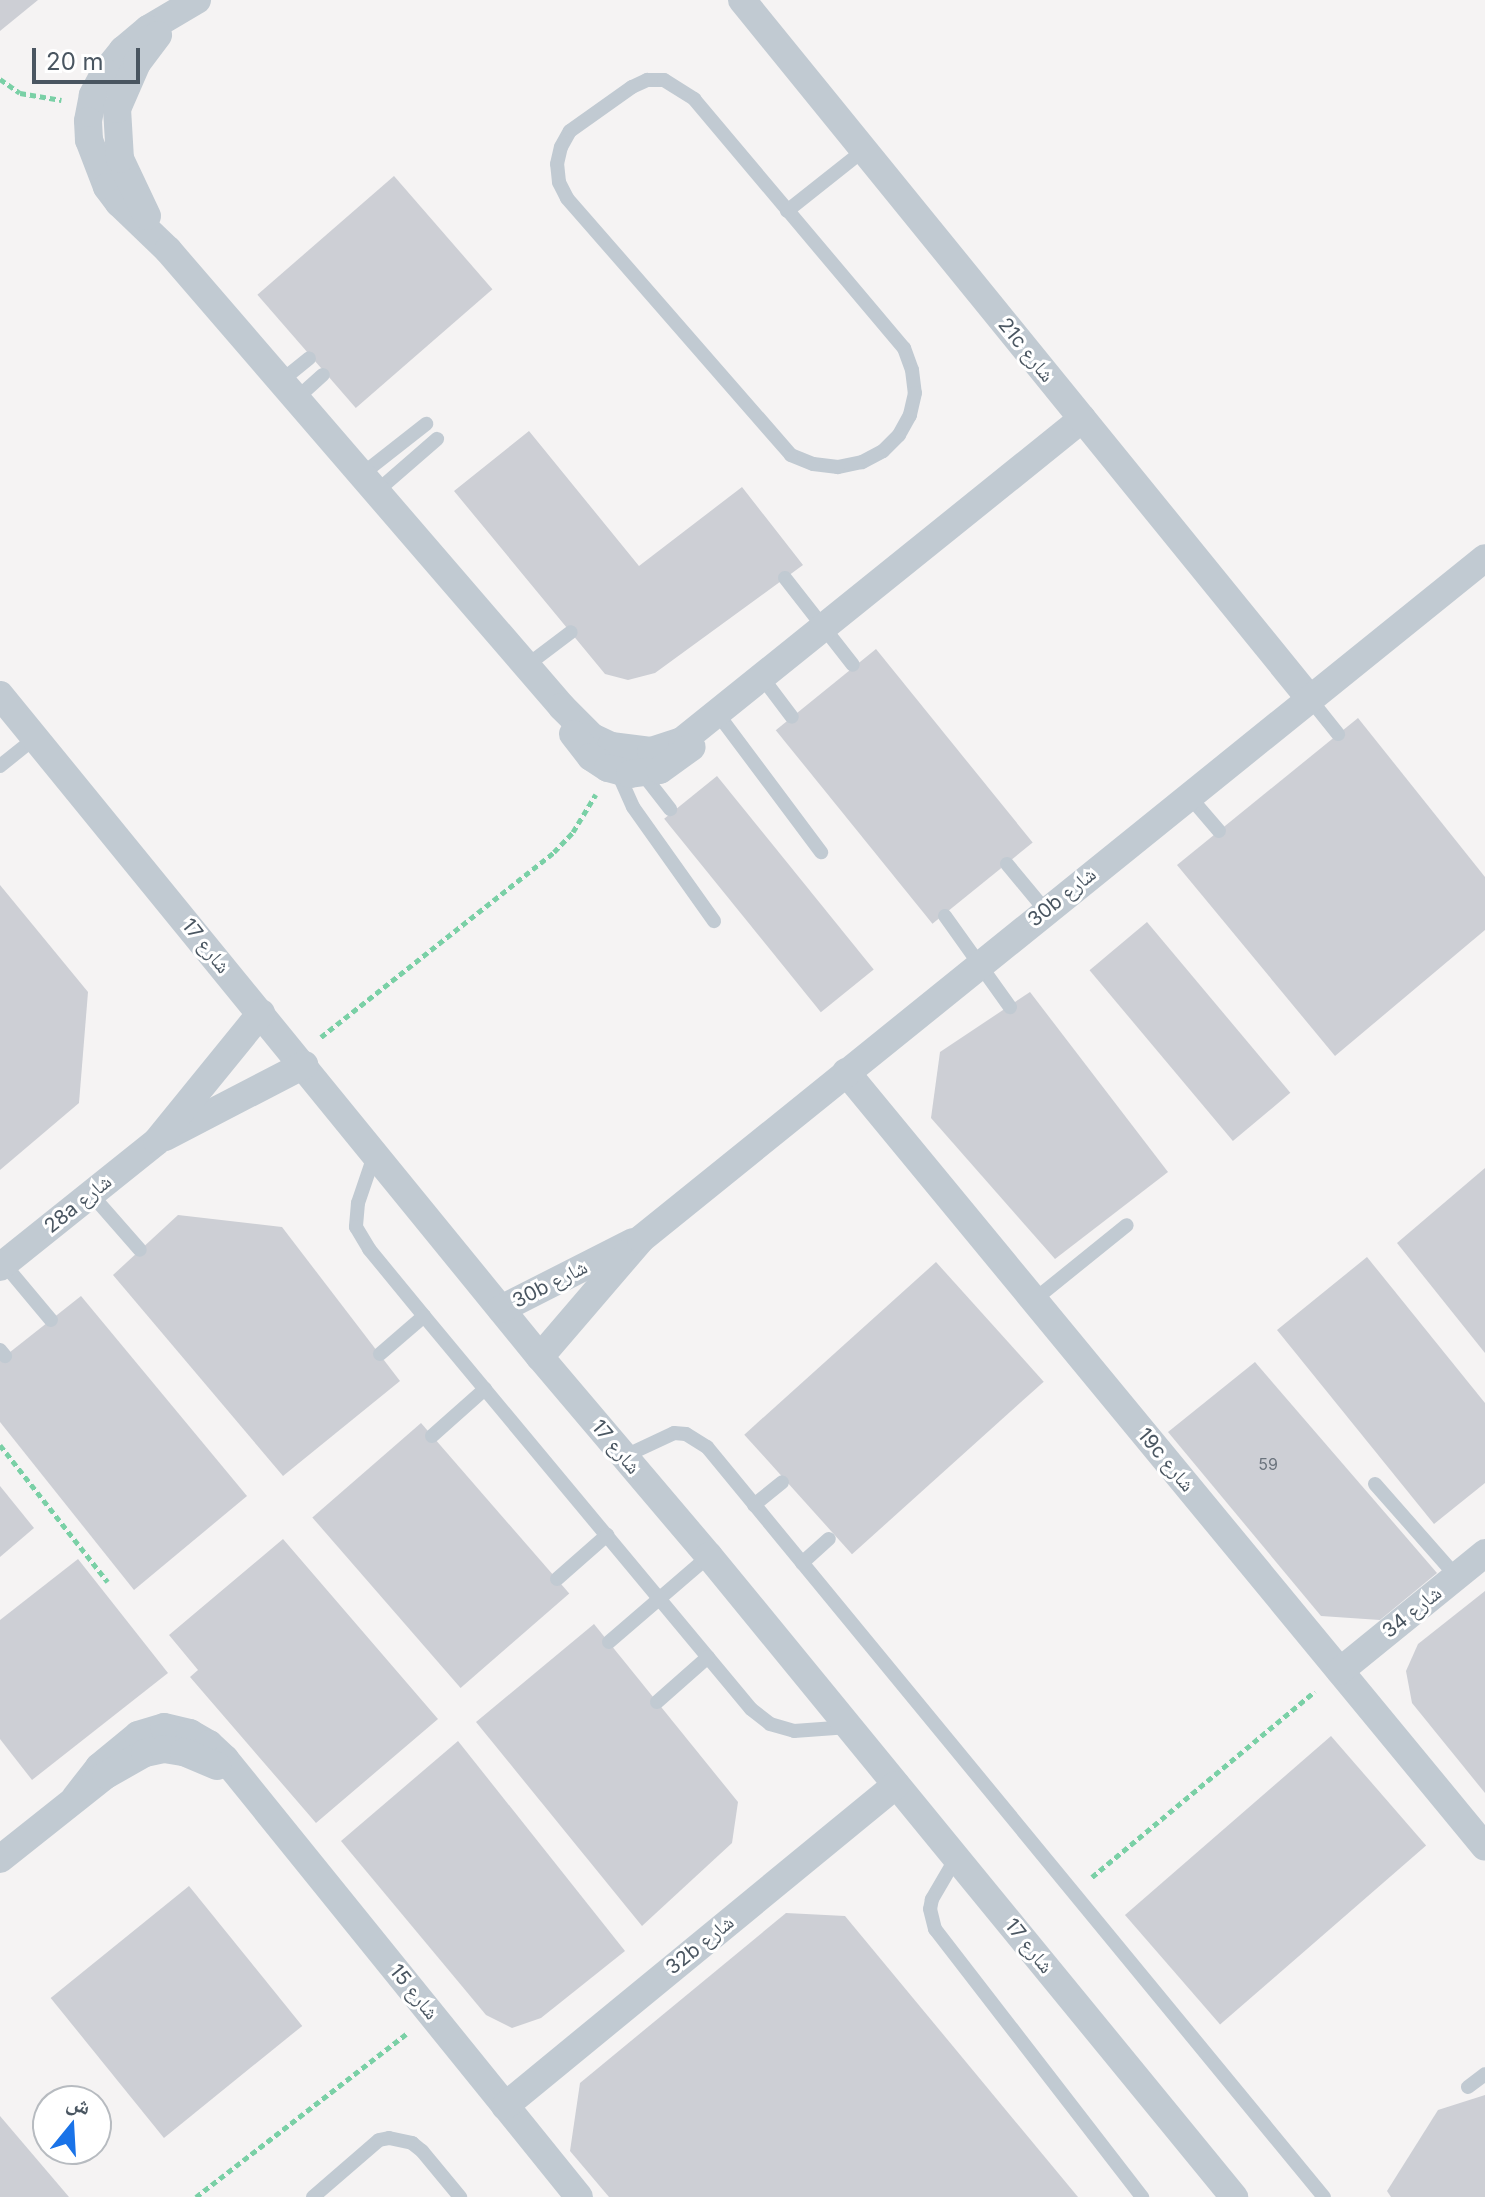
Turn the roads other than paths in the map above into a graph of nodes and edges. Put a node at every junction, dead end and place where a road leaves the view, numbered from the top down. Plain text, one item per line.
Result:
1 (742, 0) edge
2 (186, 6) edge
3 (864, 150) junction
4 (787, 211) junction
5 (168, 250) junction
6 (309, 358) dead end
7 (323, 375) dead end
8 (288, 390) junction
9 (1082, 419) junction
10 (426, 424) dead end
11 (437, 439) dead end
12 (368, 483) junction
13 (1485, 558) edge
14 (785, 578) dead end
15 (825, 627) junction
16 (571, 632) dead end
17 (853, 665) dead end
18 (526, 666) junction
19 (761, 676) junction
20 (0, 695) edge
21 (1310, 699) junction
22 (562, 707) junction
23 (792, 717) dead end
24 (712, 718) junction
25 (1338, 734) dead end
26 (35, 738) junction
27 (0, 766) edge
28 (622, 771) junction
29 (1189, 796) junction
30 (670, 809) dead end
31 (1219, 831) dead end
32 (821, 852) dead end
33 (1007, 864) dead end
34 (1046, 911) junction
35 (945, 916) dead end
36 (714, 921) dead end
37 (980, 964) junction
38 (1010, 1007) dead end
39 (261, 1013) junction
40 (300, 1060) junction
41 (846, 1072) junction
42 (157, 1141) junction
43 (375, 1152) junction
44 (91, 1194) junction
45 (1127, 1225) dead end
46 (641, 1239) junction
47 (140, 1250) dead end
48 (2, 1265) edge
49 (1034, 1300) junction
50 (501, 1309) junction
51 (424, 1316) junction
52 (51, 1320) dead end
53 (380, 1354) dead end
54 (540, 1357) junction
55 (485, 1389) junction
56 (432, 1436) dead end
57 (625, 1456) junction
58 (782, 1482) dead end
59 (1375, 1484) dead end
60 (754, 1505) junction
61 (607, 1535) junction
62 (829, 1539) dead end
63 (709, 1556) junction
64 (802, 1563) junction
65 (1476, 1564) edge
66 (557, 1579) dead end
67 (660, 1598) junction
68 (609, 1642) dead end
69 (708, 1657) junction
70 (1340, 1671) junction
71 (657, 1702) dead end
72 (849, 1727) junction
73 (896, 1785) junction
74 (1485, 1847) edge
75 (956, 1858) junction
76 (0, 1859) edge
77 (1485, 2074) edge
78 (1468, 2087) dead end
79 (505, 2106) junction
80 (313, 2197) edge
81 (460, 2197) edge
82 (579, 2197) edge
83 (1142, 2197) edge
84 (1234, 2197) edge
85 (1324, 2197) edge

1 - 3 street, 21c شارع
2 - 5 street
2 - 5 street
3 - 4 lane
3 - 9 street, 21c شارع
4 - 4 lane
5 - 8 street
6 - 8 lane
7 - 8 lane
8 - 12 street
9 - 15 street
9 - 21 street, 21c شارع
10 - 12 lane
11 - 12 lane
12 - 18 street
13 - 21 street, 30b شارع
14 - 15 lane
15 - 17 lane
15 - 19 street
16 - 18 lane
18 - 22 street
19 - 23 lane
19 - 24 street
20 - 26 street, شارع 17
21 - 25 lane
21 - 29 street, 30b شارع
22 - 24 street
22 - 28 street
24 - 28 street
24 - 32 lane
26 - 27 lane
26 - 39 street, شارع 17
28 - 30 lane
28 - 36 lane
29 - 31 lane
29 - 34 street, 30b شارع
33 - 34 lane
34 - 37 street, 30b شارع
35 - 37 lane
37 - 38 lane
37 - 41 street, 30b شارع
39 - 40 street, شارع 17
39 - 42 street, 28a شارع
40 - 42 street, 28a شارع
40 - 43 street, شارع 17
41 - 46 street, 30b شارع
41 - 49 street, 19c شارع
42 - 44 street, 28a شارع
43 - 50 street, شارع 17
43 - 51 lane
44 - 47 lane
44 - 48 street, 28a شارع
45 - 49 lane
46 - 50 street, 30b شارع
46 - 54 street, 30b شارع
48 - 52 lane
49 - 70 street, 19c شارع
50 - 54 street, شارع 17
51 - 53 lane
51 - 55 lane
54 - 57 street, شارع 17
55 - 56 lane
55 - 61 lane
57 - 60 lane
57 - 63 street, شارع 17
58 - 60 lane
59 - 65 lane
60 - 64 lane
61 - 66 lane
61 - 67 lane
62 - 64 lane
63 - 67 lane
63 - 72 street, شارع 17
64 - 85 lane
65 - 70 street, شارع 34
67 - 68 lane
67 - 69 lane
69 - 71 lane
69 - 72 lane
70 - 74 street, 19c شارع
72 - 73 street, شارع 17
73 - 75 street, شارع 17
73 - 79 street, 32b شارع
75 - 83 lane
75 - 84 street, شارع 17
76 - 79 street, شارع 15
77 - 78 lane
79 - 82 street, شارع 15
80 - 81 lane

